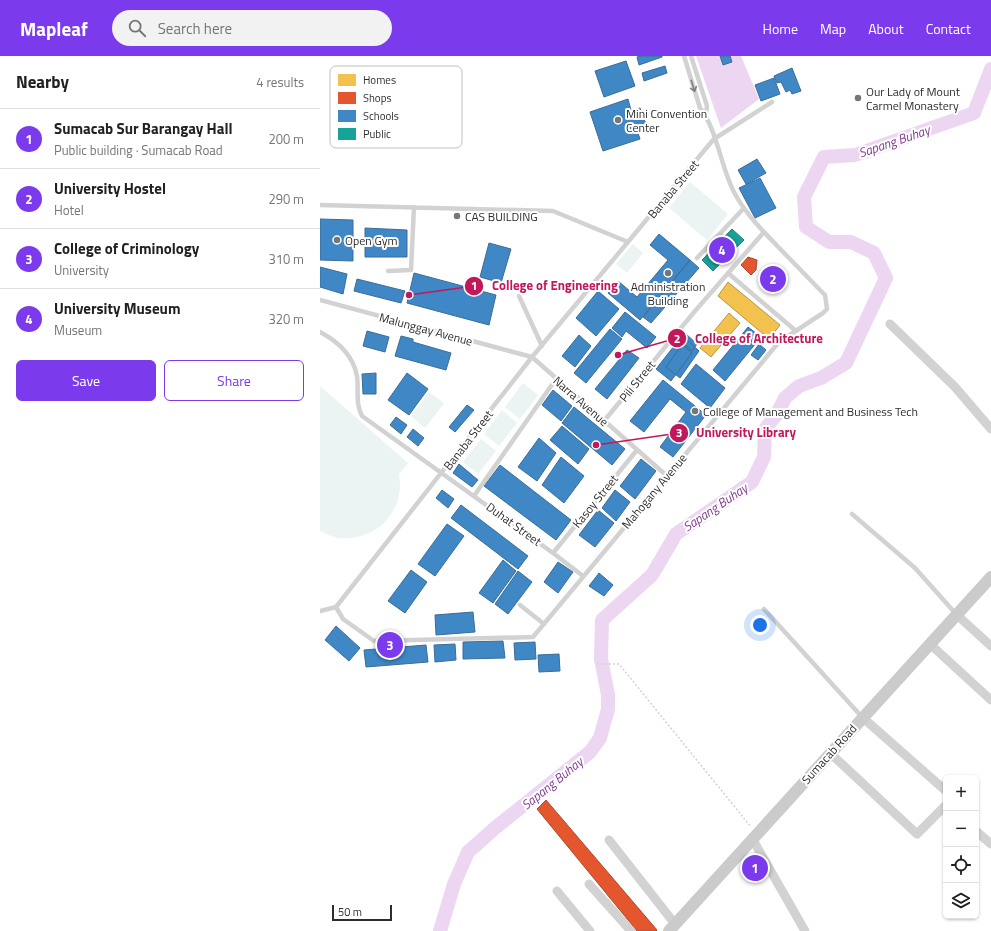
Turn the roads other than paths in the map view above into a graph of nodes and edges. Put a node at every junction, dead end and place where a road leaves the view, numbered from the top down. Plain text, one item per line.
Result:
1 (684, 56) edge
2 (691, 56) edge
3 (772, 102) dead end
4 (706, 114) junction
5 (714, 139) junction
6 (320, 205) edge
7 (414, 207) junction
8 (744, 208) junction
9 (764, 232) junction
10 (628, 242) junction
11 (697, 258) dead end
12 (388, 271) dead end
13 (728, 273) junction
14 (519, 296) dead end
15 (320, 300) edge
16 (890, 324) dead end
17 (796, 331) junction
18 (320, 332) edge
19 (542, 346) junction
20 (532, 357) junction
21 (556, 379) junction
22 (604, 421) junction
23 (991, 429) edge
24 (637, 450) junction
25 (443, 473) junction
26 (667, 476) junction
27 (474, 496) junction
28 (852, 514) dead end
29 (553, 553) junction
30 (583, 576) junction
31 (991, 577) edge
32 (520, 605) dead end
33 (336, 607) junction
34 (764, 609) dead end
35 (320, 611) edge
36 (957, 615) junction
37 (544, 624) junction
38 (931, 645) junction
39 (991, 646) edge
40 (991, 700) edge
41 (862, 717) junction
42 (830, 753) junction
43 (943, 788) edge
44 (943, 809) edge
45 (979, 834) edge
46 (755, 837) junction
47 (609, 840) dead end
48 (991, 844) edge
49 (589, 884) dead end
50 (557, 891) dead end
51 (672, 928) edge
52 (590, 931) edge
53 (632, 931) edge
54 (805, 931) edge

1 -> 4 lane, Mahogany Avenue
2 - 4 lane, Mahogany Avenue
3 - 5 lane, Banaba Street
4 - 5 lane, Mahogany Avenue
5 - 8 lane, Mahogany Avenue
5 - 10 lane, Banaba Street
6 - 7 lane
7 - 10 lane
7 - 12 lane
8 - 9 lane, Mahogany Avenue
8 - 11 lane
9 - 13 lane, Pili Street
9 - 17 lane, Mahogany Avenue
10 - 19 lane, Banaba Street
13 - 17 lane
13 - 22 lane, Pili Street
14 - 19 lane
15 - 20 lane, Malunggay Avenue
16 - 23 street
17 - 26 lane, Mahogany Avenue
18 - 25 lane, Duhat Street
19 - 20 lane, Banaba Street
20 - 21 lane, Narra Avenue
20 - 25 lane, Banaba Street
21 - 22 lane, Narra Avenue
21 - 27 lane
22 - 24 lane, Narra Avenue
24 - 26 lane, Narra Avenue
24 - 29 lane, Kasoy Street
25 - 27 lane, Duhat Street
25 - 33 lane, Banaba Street
26 - 30 lane, Mahogany Avenue
27 - 29 lane, Duhat Street
28 - 36 lane
29 - 30 lane, Duhat Street
30 - 37 lane, Mahogany Avenue
31 - 36 main road, Sumacab Road
32 - 37 lane
33 - 35 lane
33 - 37 lane, Mahogany Avenue
34 - 41 lane
36 - 38 main road, Sumacab Road
36 - 39 street
38 - 40 street
38 - 41 main road, Sumacab Road
41 - 42 main road, Sumacab Road
41 - 43 street
42 - 44 street
42 - 46 main road, Sumacab Road
45 - 48 street
46 - 51 main road, Sumacab Road
46 - 54 street
47 - 51 street
49 - 53 street
50 - 52 street

